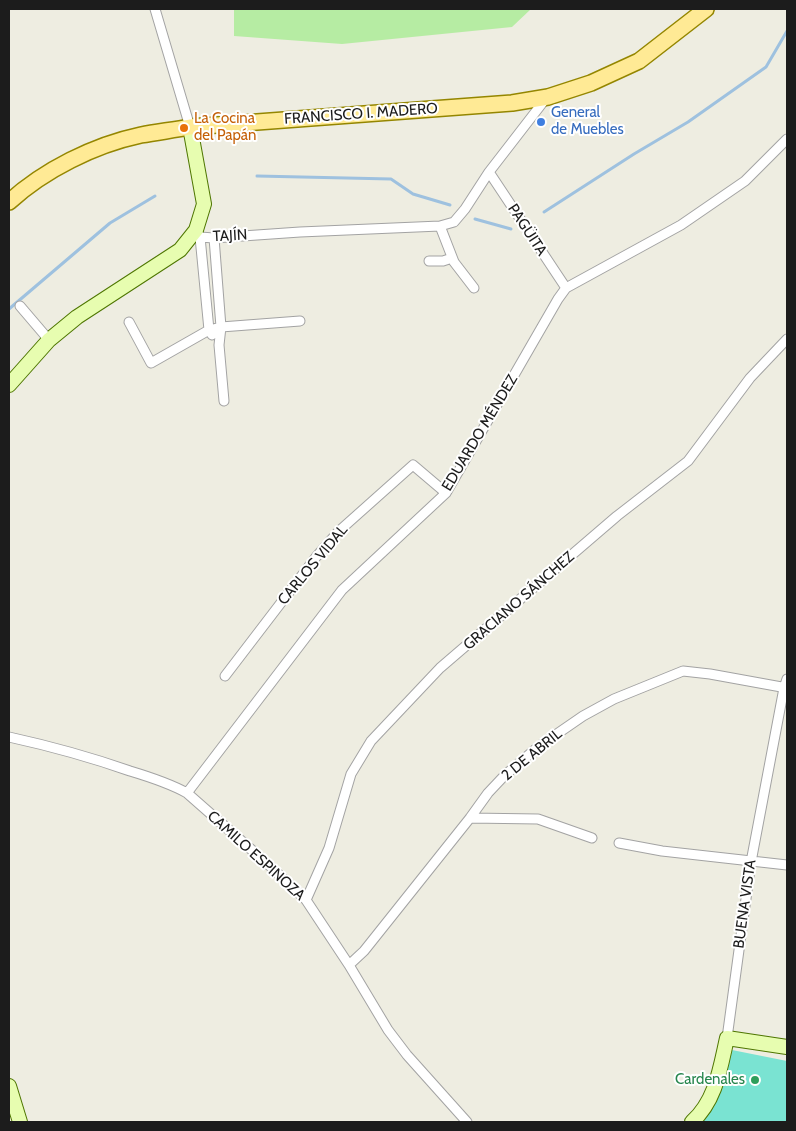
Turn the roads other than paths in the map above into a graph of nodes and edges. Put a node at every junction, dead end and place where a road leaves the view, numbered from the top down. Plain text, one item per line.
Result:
1 (155, 9) edge
2 (706, 9) edge
3 (548, 97) junction
4 (190, 127) junction
5 (787, 140) edge
6 (489, 172) junction
7 (9, 202) edge
8 (440, 226) junction
9 (198, 233) junction
10 (214, 238) junction
11 (452, 258) junction
12 (429, 261) dead end
13 (205, 285) junction
14 (218, 285) junction
15 (474, 288) dead end
16 (566, 288) junction
17 (20, 306) dead end
18 (300, 321) dead end
19 (129, 322) dead end
20 (221, 327) junction
21 (209, 330) junction
22 (49, 340) junction
23 (219, 344) junction
24 (785, 344) edge
25 (9, 385) edge
26 (224, 401) dead end
27 (446, 493) junction
28 (225, 676) dead end
29 (786, 685) edge
30 (9, 736) edge
31 (187, 794) junction
32 (470, 818) junction
33 (592, 838) dead end
34 (619, 843) dead end
35 (751, 862) junction
36 (787, 865) edge
37 (306, 900) junction
38 (349, 965) junction
39 (727, 1038) junction
40 (787, 1047) edge
41 (9, 1086) edge
42 (20, 1122) edge
43 (466, 1122) edge
44 (692, 1122) edge

1 - 4 street
2 - 3 main road, FRANCISCO I. MADERO
3 - 4 main road, FRANCISCO I. MADERO
3 - 6 street
4 - 7 main road, FRANCISCO I. MADERO
4 - 9 main road
5 - 16 street, EDUARDO MÉNDEZ
6 - 8 street, TAJÍN
6 - 16 street, PAGÜITA
8 - 10 street, TAJÍN
8 - 11 street
9 - 10 street, TAJÍN
9 - 13 street
9 - 22 main road, TAJÍN
10 - 14 street
11 - 12 street
11 - 15 street
13 - 14 street
13 - 21 street
14 - 20 street
16 - 27 street, EDUARDO MÉNDEZ
17 - 22 street
18 - 20 street
19 - 21 street
20 - 21 street
20 - 23 street
21 - 23 street
22 - 25 main road, TAJÍN
23 - 26 street
24 - 37 street, GRACIANO SÁNCHEZ
27 - 28 street, CARLOS VIDAL
27 - 31 street, EDUARDO MÉNDEZ
29 - 32 street, 2 DE ABRIL
29 - 35 street, BUENA VISTA
30 - 31 street, CAMILO ESPINOZA
31 - 37 street, CAMILO ESPINOZA
32 - 33 street
32 - 38 street, 2 DE ABRIL
34 - 35 street
35 - 36 street
35 - 39 street, BUENA VISTA
37 - 38 street, CAMILO ESPINOZA
38 - 43 street, CAMILO ESPINOZA
39 - 40 main road
39 - 44 main road, BUENA VISTA
41 - 42 main road

